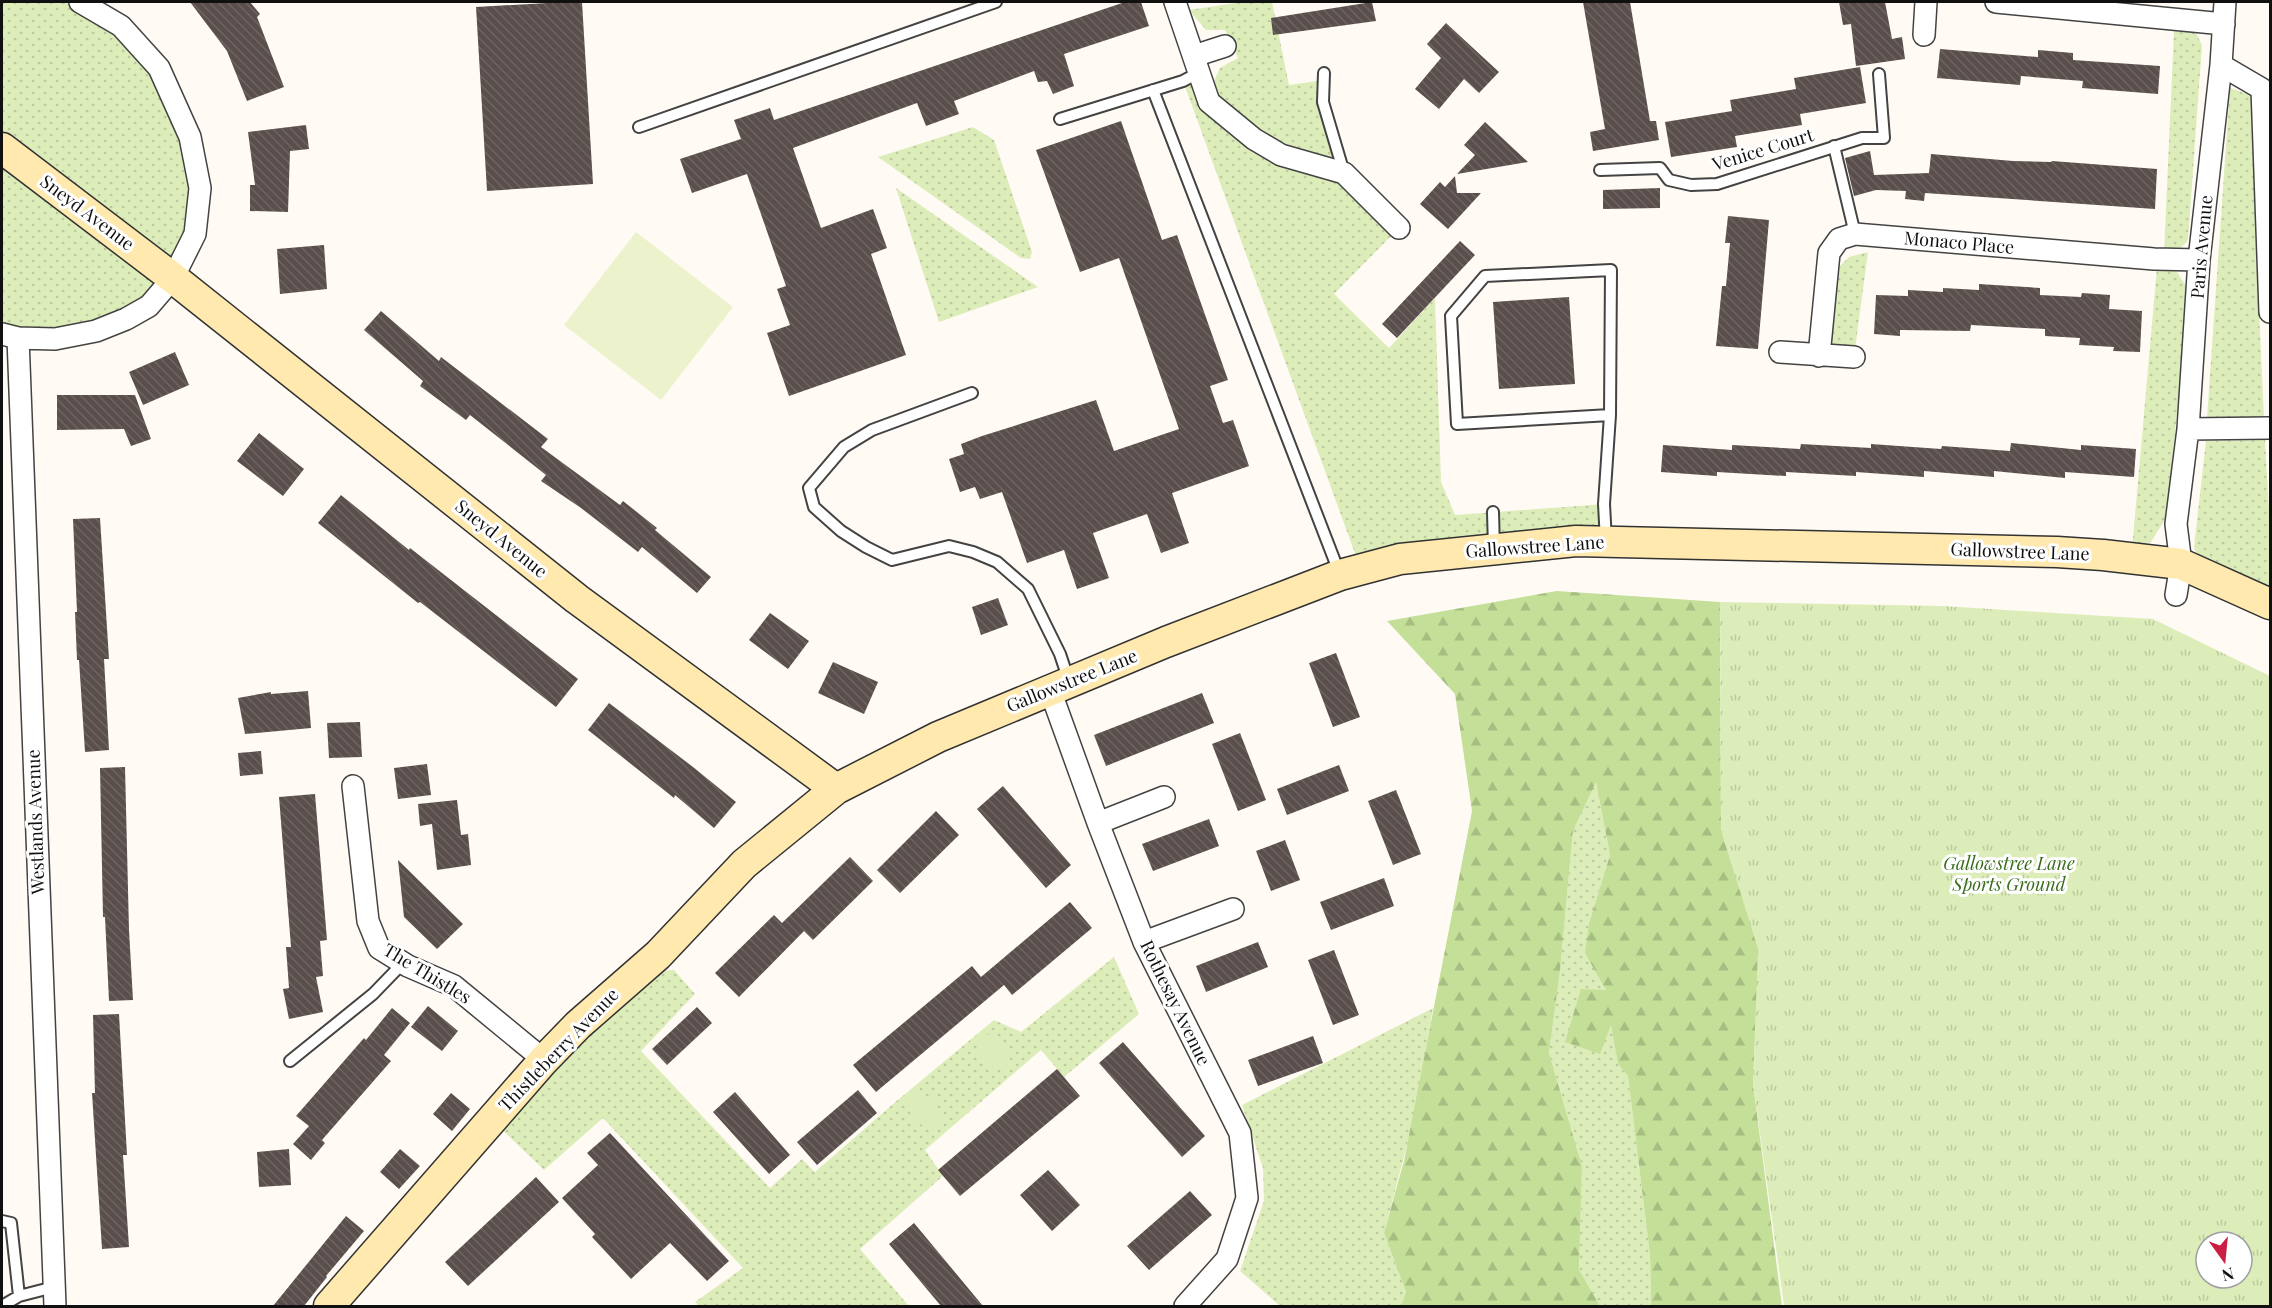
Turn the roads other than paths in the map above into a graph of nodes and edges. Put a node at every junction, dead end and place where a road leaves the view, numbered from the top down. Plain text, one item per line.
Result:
1 (80, 2) edge
2 (996, 2) edge
3 (1175, 2) edge
4 (1926, 2) edge
5 (1996, 2) edge
6 (2225, 2) edge
7 (2224, 24) junction
8 (1924, 35) dead end
9 (1225, 46) dead end
10 (1197, 64) junction
11 (2221, 65) junction
12 (1324, 73) dead end
13 (1879, 74) dead end
14 (1152, 90) junction
15 (1060, 119) dead end
16 (639, 127) dead end
17 (1834, 146) junction
18 (2, 148) edge
19 (1600, 170) dead end
20 (1344, 173) junction
21 (1399, 228) dead end
22 (1855, 234) junction
23 (2199, 260) junction
24 (173, 278) junction
25 (2271, 312) edge
26 (10, 336) edge
27 (1779, 352) dead end
28 (1819, 356) junction
29 (1854, 357) dead end
30 (972, 393) dead end
31 (1610, 415) junction
32 (2271, 428) edge
33 (2188, 429) junction
34 (1493, 512) dead end
35 (1606, 541) junction
36 (1494, 549) junction
37 (2181, 564) junction
38 (1340, 575) junction
39 (2176, 596) dead end
40 (2271, 604) edge
41 (1060, 686) junction
42 (353, 786) dead end
43 (836, 789) junction
44 (1164, 797) dead end
45 (1098, 823) junction
46 (1233, 909) dead end
47 (1144, 942) junction
48 (403, 963) junction
49 (544, 1060) junction
50 (290, 1061) dead end
51 (2, 1221) edge
52 (20, 1296) junction
53 (54, 1297) edge
54 (2, 1306) edge
55 (330, 1306) edge
56 (1185, 1306) edge

1 - 24 street
2 - 16 lane
3 - 10 street
4 - 8 street
5 - 7 street
6 - 7 street, Paris Avenue
7 - 11 street, Paris Avenue
9 - 10 street
10 - 14 lane
10 - 20 street
11 - 23 street, Paris Avenue
11 - 25 street
12 - 20 lane
13 - 17 lane, Venice Court
14 - 15 lane
14 - 38 lane
17 - 19 lane, Venice Court
17 - 22 lane, Venice Court
18 - 24 street, Sneyd Avenue
20 - 21 street
22 - 23 street, Monaco Place
22 - 28 street
23 - 33 street, Paris Avenue
24 - 26 street
24 - 43 street, Sneyd Avenue
26 - 53 street, Westlands Avenue
27 - 28 street
28 - 29 street
30 - 41 lane
31 - 31 lane
31 - 35 lane
32 - 33 street
33 - 37 street, Paris Avenue
34 - 36 lane
35 - 36 street, Gallowstree Lane
35 - 37 street, Gallowstree Lane
36 - 38 street, Gallowstree Lane
37 - 39 street, Paris Avenue
37 - 40 street, Gallowstree Lane
38 - 41 street, Gallowstree Lane
41 - 43 street, Gallowstree Lane
41 - 45 street, Rothesay Avenue
42 - 48 street, The Thistles
43 - 49 street, Thistleberry Avenue
44 - 45 street
45 - 47 street, Rothesay Avenue
46 - 47 street
47 - 56 street, Rothesay Avenue
48 - 49 street, The Thistles
48 - 50 lane
49 - 55 street, Thistleberry Avenue
51 - 52 lane
52 - 53 lane
52 - 54 lane

